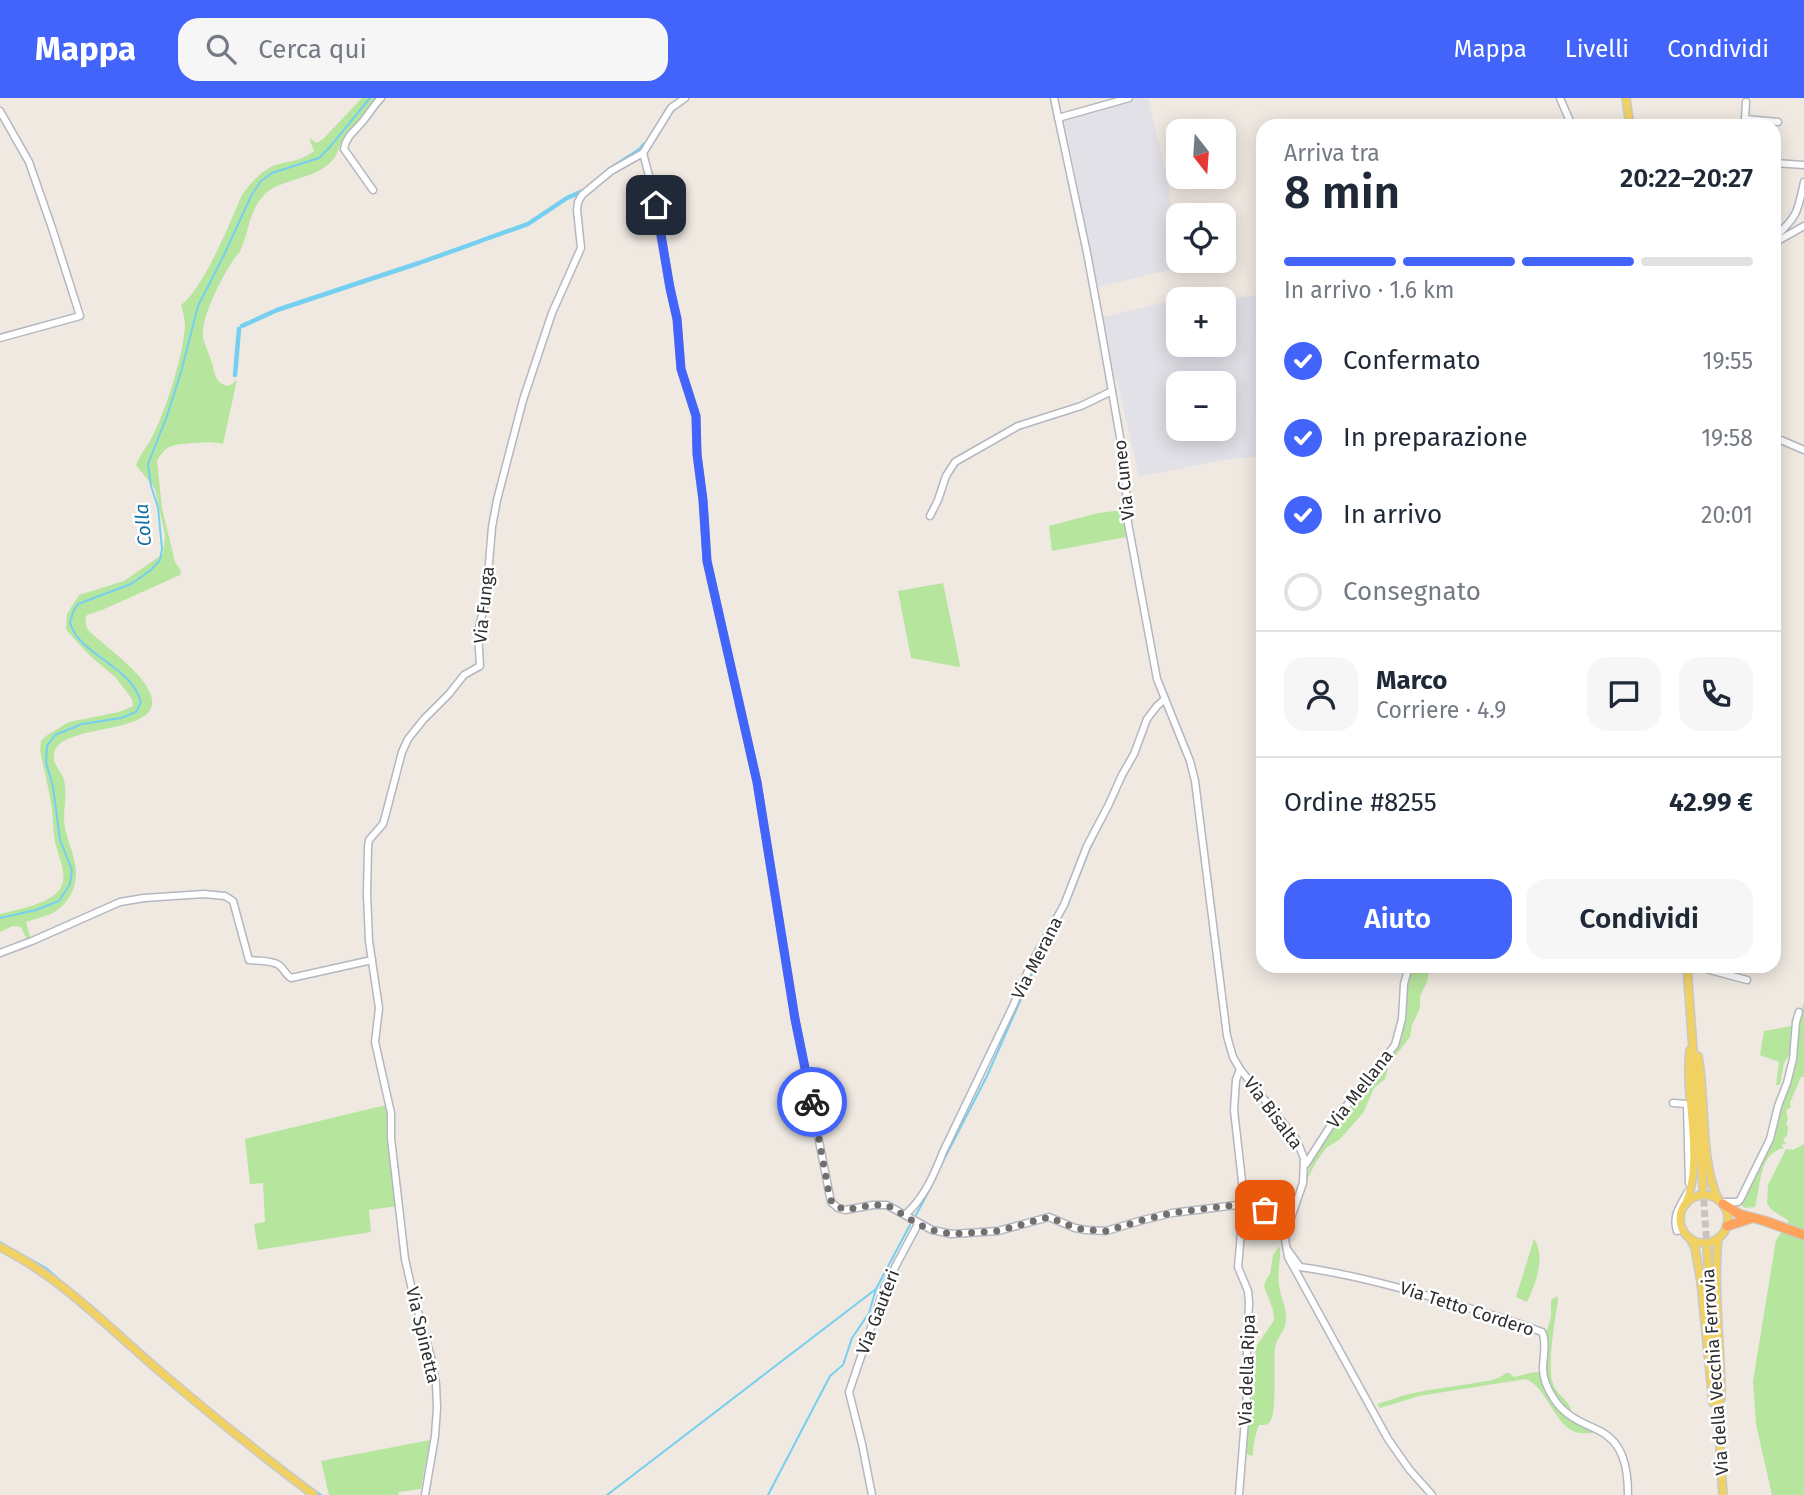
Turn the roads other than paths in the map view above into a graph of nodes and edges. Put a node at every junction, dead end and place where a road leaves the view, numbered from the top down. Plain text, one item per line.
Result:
1 (381, 98) edge
2 (685, 98) edge
3 (1054, 98) edge
4 (1129, 98) edge
5 (1560, 98) edge
6 (1626, 98) edge
7 (1746, 102) dead end
8 (0, 111) edge
9 (1058, 118) junction
10 (1569, 119) edge
11 (1629, 119) edge
12 (1745, 119) edge
13 (643, 153) junction
14 (1781, 163) edge
15 (1804, 165) edge
16 (1804, 182) edge
17 (373, 190) dead end
18 (1804, 226) edge
19 (1781, 232) edge
20 (1781, 239) edge
21 (0, 338) edge
22 (1112, 391) junction
23 (1781, 440) edge
24 (1804, 450) edge
25 (930, 516) dead end
26 (1164, 699) junction
27 (1205, 859) joint
28 (0, 953) edge
29 (372, 960) junction
30 (1407, 973) edge
31 (1688, 973) edge
32 (1721, 973) edge
33 (1747, 980) dead end
34 (1799, 1012) dead end
35 (1692, 1031) junction
36 (1240, 1069) junction
37 (1673, 1103) dead end
38 (1305, 1166) junction
39 (396, 1175) joint
40 (1703, 1189) tunnel mouth
41 (1298, 1198) junction
42 (1721, 1202) junction
43 (1243, 1205) junction
44 (1685, 1205) junction
45 (905, 1215) junction
46 (1286, 1215) junction
47 (1760, 1219) junction
48 (918, 1224) junction
49 (1727, 1226) junction
50 (1682, 1229) junction
51 (1804, 1235) edge
52 (1690, 1238) junction
53 (1718, 1238) junction
54 (1285, 1239) junction
55 (0, 1247) edge
56 (1286, 1248) junction
57 (1707, 1249) tunnel mouth
58 (1300, 1267) junction
59 (1307, 1290) junction
60 (1720, 1462) junction
61 (314, 1495) edge
62 (425, 1495) edge
63 (872, 1495) edge
64 (1239, 1495) edge
65 (1432, 1495) edge
66 (1628, 1495) edge
67 (1723, 1495) edge

1 - 17 street
2 - 13 street, Via Funga
3 - 9 street, Via Cuneo
4 - 9 street
5 - 10 street
6 - 11 main road
7 - 12 street
8 - 21 street
9 - 22 street, Via Cuneo
13 - 29 street, Via Funga
13 - 45 street
14 - 15 street
16 - 19 street
18 - 20 street
22 - 25 street
22 - 26 street, Via Cuneo
23 - 24 street
26 - 27 street, Via Cuneo
26 - 45 street, Via Merana
27 - 36 street, Via Bisalta
28 - 29 street
29 - 39 street, Via Funga
30 - 38 street, Via Mellana
31 - 35 main road
32 - 33 street
34 - 42 street
35 - 40 main road
35 - 42 main road
35 - 44 main road
36 - 38 street, Via Bisalta
36 - 43 street, Via della Ripa
37 - 50 street
38 - 41 street, Via Bisalta
39 - 62 street, Via Spinetta
41 - 46 street
41 - 54 street, Via Bisalta
42 - 44 main road
42 - 47 highway
42 - 49 main road
43 - 46 street
43 - 48 street
43 - 64 street, Via della Ripa
44 - 50 main road
45 - 48 street
46 - 54 street
47 - 49 highway
47 - 51 highway
48 - 63 street, Via Gauteri
49 - 53 main road
50 - 52 main road
52 - 53 main road
52 - 60 main road
53 - 60 main road
54 - 56 street, Via Bisalta
55 - 61 main road
56 - 58 street
56 - 59 street, Via Bisalta
57 - 60 main road, Via della Vecchia Ferrovia
58 - 59 street
58 - 66 street, Via Tetto Cordero
59 - 65 street, Via Bisalta
60 - 67 main road, Via della Vecchia Ferrovia

